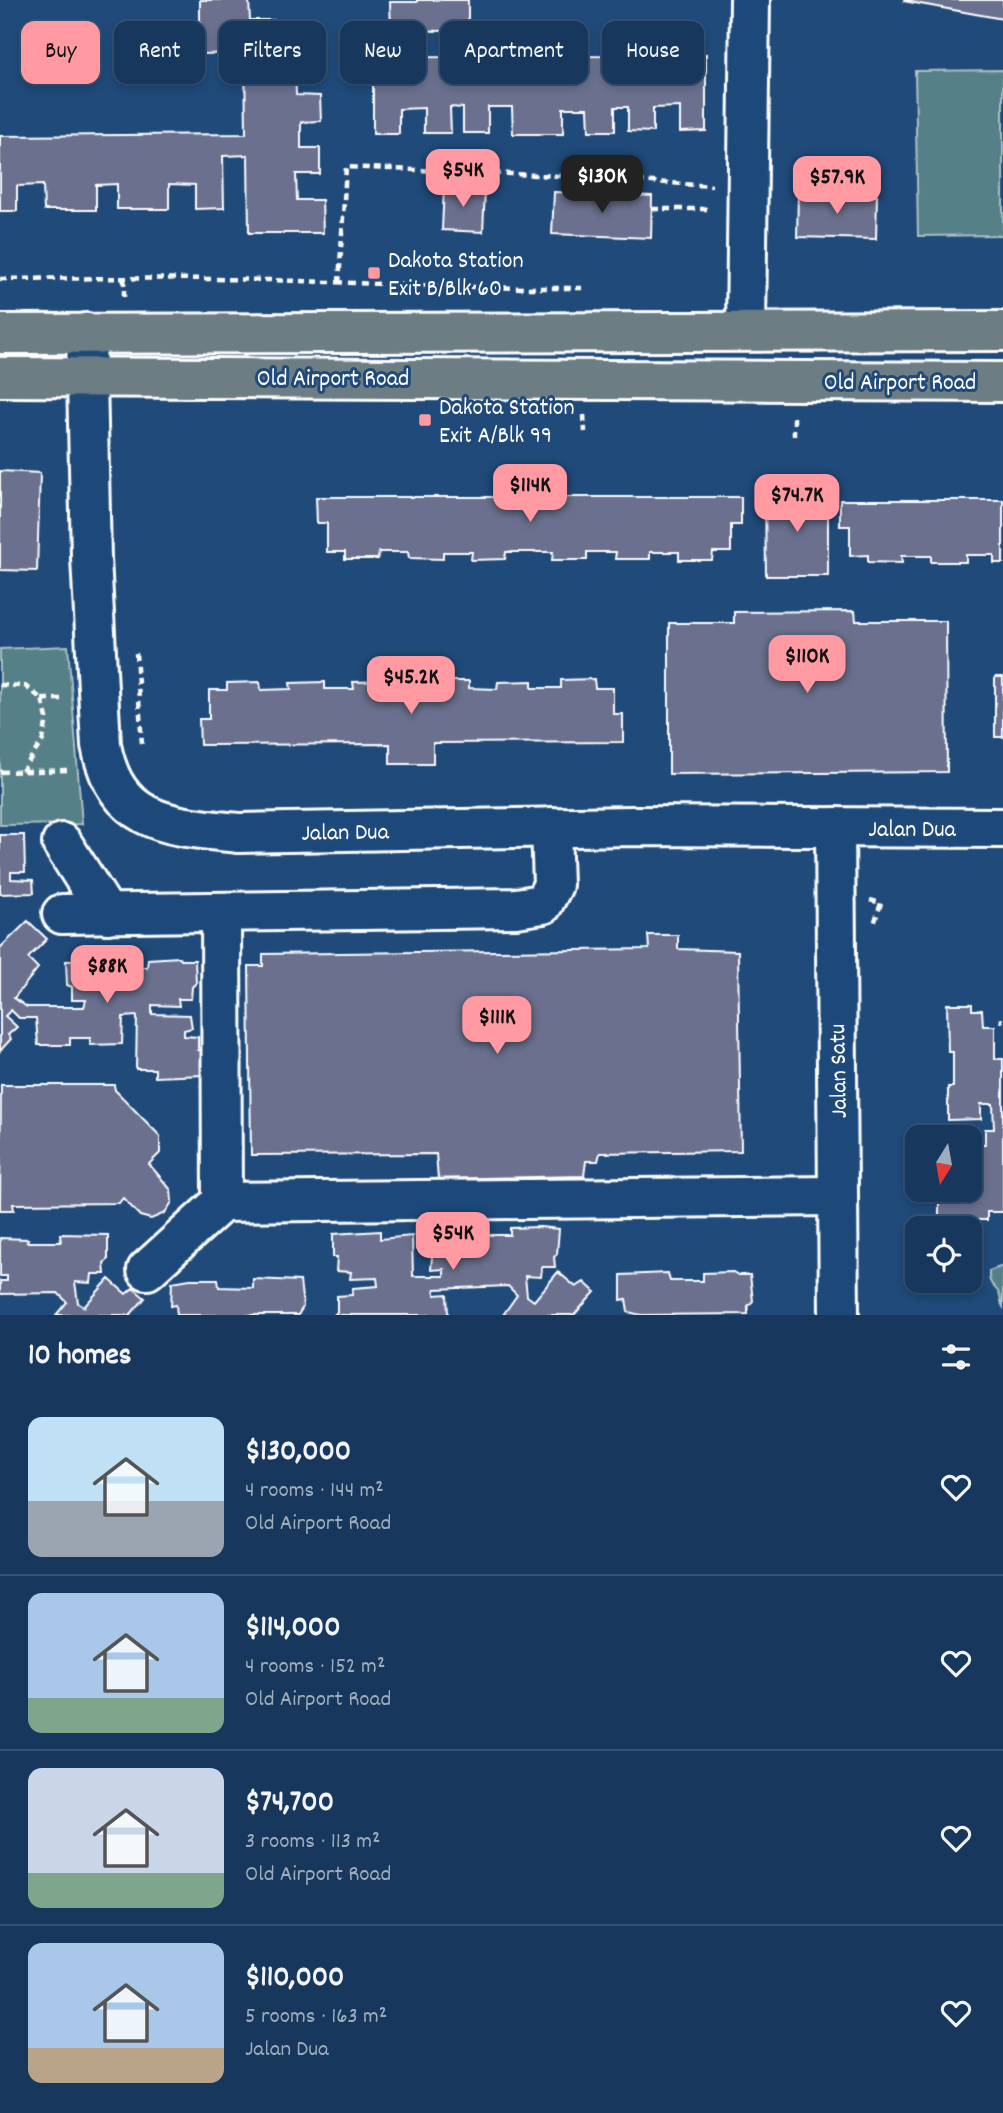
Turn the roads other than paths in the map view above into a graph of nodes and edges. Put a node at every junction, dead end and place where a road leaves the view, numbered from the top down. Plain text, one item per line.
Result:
1 (750, 0) edge
2 (746, 331) junction
3 (1003, 331) edge
4 (86, 333) junction
5 (0, 334) edge
6 (85, 376) junction
7 (0, 377) edge
8 (1003, 382) edge
9 (551, 827) junction
10 (835, 827) junction
11 (900, 828) junction
12 (1003, 828) edge
13 (62, 844) dead end
14 (221, 913) junction
15 (62, 914) dead end
16 (107, 914) junction
17 (835, 919) junction
18 (838, 1196) junction
19 (222, 1202) junction
20 (148, 1269) dead end
21 (839, 1315) edge

1 - 2 street
2 - 3 main road, Old Airport Road
2 - 4 main road, Old Airport Road
4 - 5 main road, Old Airport Road
4 - 6 street
6 - 7 main road, Old Airport Road
6 - 8 main road, Old Airport Road
6 - 9 street, Jalan Dua
9 - 10 street, Jalan Dua
9 - 14 street
10 - 11 street, Jalan Dua
10 - 17 street, Jalan Satu
11 - 12 street, Jalan Dua
11 - 17 street
13 - 16 street
14 - 16 street
14 - 19 street
15 - 16 street
17 - 18 street, Jalan Satu
18 - 19 street
18 - 21 street, Jalan Satu
19 - 20 street

